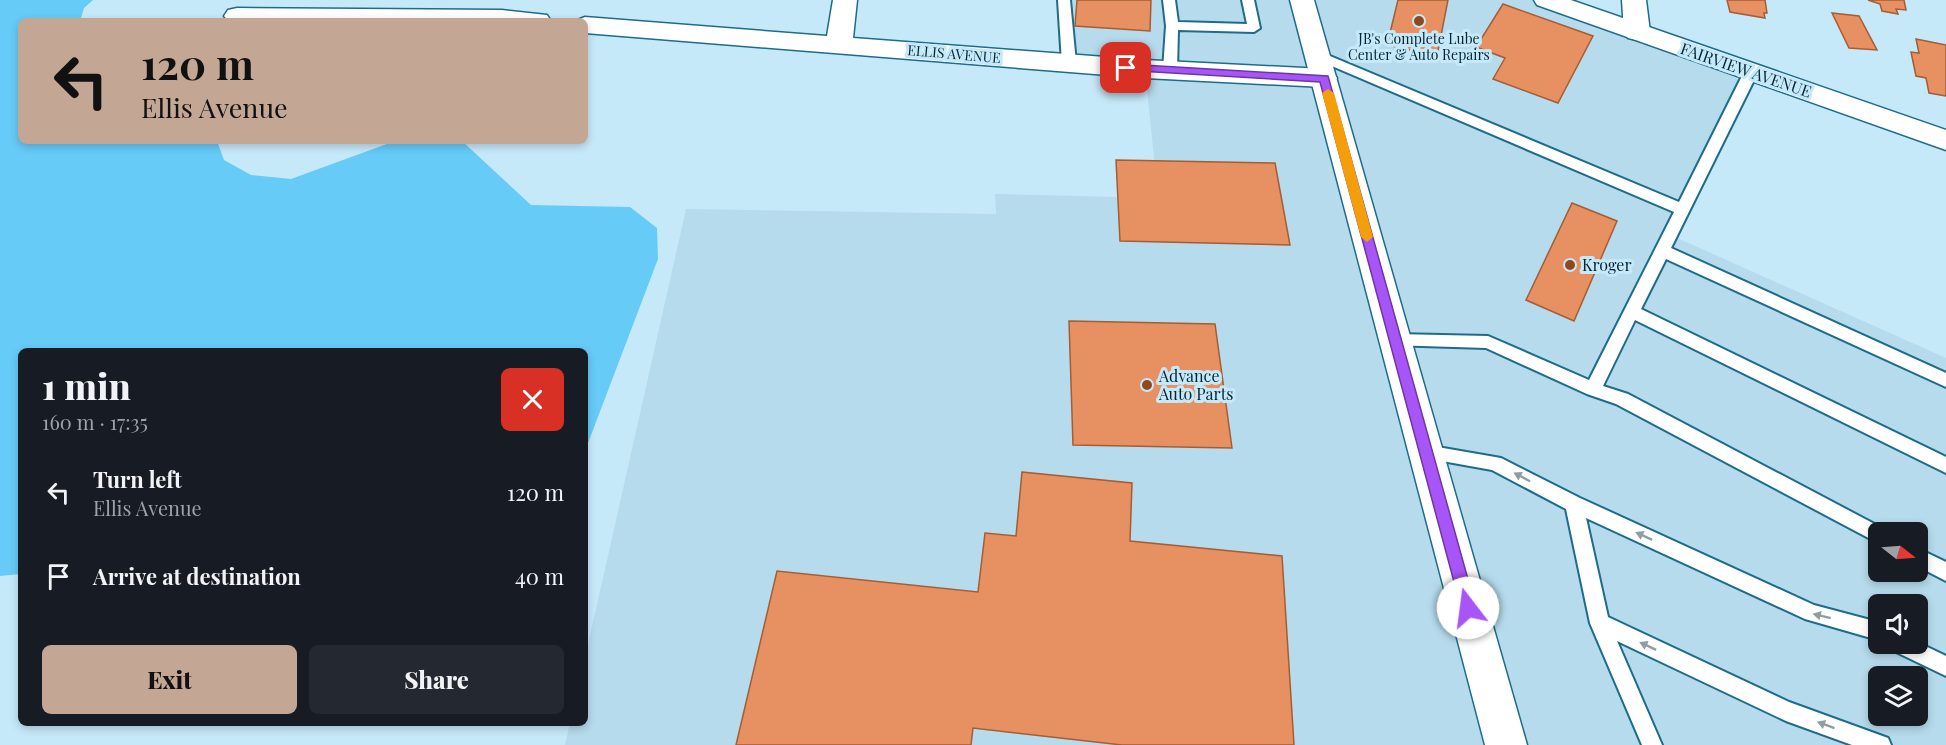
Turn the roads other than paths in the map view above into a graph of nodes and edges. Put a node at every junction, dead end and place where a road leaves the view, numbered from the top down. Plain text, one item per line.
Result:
1 (845, 0) edge
2 (1064, 0) edge
3 (1169, 0) edge
4 (1248, 0) edge
5 (1302, 0) edge
6 (1546, 0) edge
7 (1634, 0) edge
8 (237, 16) dead end
9 (502, 18) edge
10 (588, 25) edge
11 (1173, 26) junction
12 (1637, 32) junction
13 (839, 45) junction
14 (1069, 63) junction
15 (1321, 67) junction
16 (1170, 70) junction
17 (1751, 72) junction
18 (1946, 140) edge
19 (1683, 210) junction
20 (1663, 250) junction
21 (1633, 312) junction
22 (1395, 340) junction
23 (1946, 380) edge
24 (1593, 389) junction
25 (1426, 452) junction
26 (1946, 465) edge
27 (1574, 504) junction
28 (1868, 531) edge
29 (1928, 562) edge
30 (1946, 572) edge
31 (1599, 623) junction
32 (1868, 629) edge
33 (1921, 654) edge
34 (1946, 666) edge
35 (1506, 745) edge
36 (1652, 745) edge
37 (1881, 745) edge

1 - 13 street
2 - 14 lane
3 - 11 lane
4 - 11 lane
5 - 15 street
6 - 12 street, FAIRVIEW AVENUE
7 - 12 street
8 - 9 street
10 - 13 street, ELLIS AVENUE
11 - 16 lane
12 - 17 street, FAIRVIEW AVENUE
13 - 14 street, ELLIS AVENUE
14 - 16 street, ELLIS AVENUE
15 - 16 street, ELLIS AVENUE
15 - 19 lane
15 - 22 street
17 - 18 street, FAIRVIEW AVENUE
17 - 19 lane
19 - 20 lane
20 - 21 lane
20 - 23 lane
21 - 24 lane
21 - 26 lane
22 - 24 lane
22 - 25 street
24 - 28 lane
27 -> 25 lane
25 - 35 street
27 - 31 lane
32 -> 27 lane
29 - 30 lane
31 - 36 lane
37 -> 31 lane
33 - 34 lane

